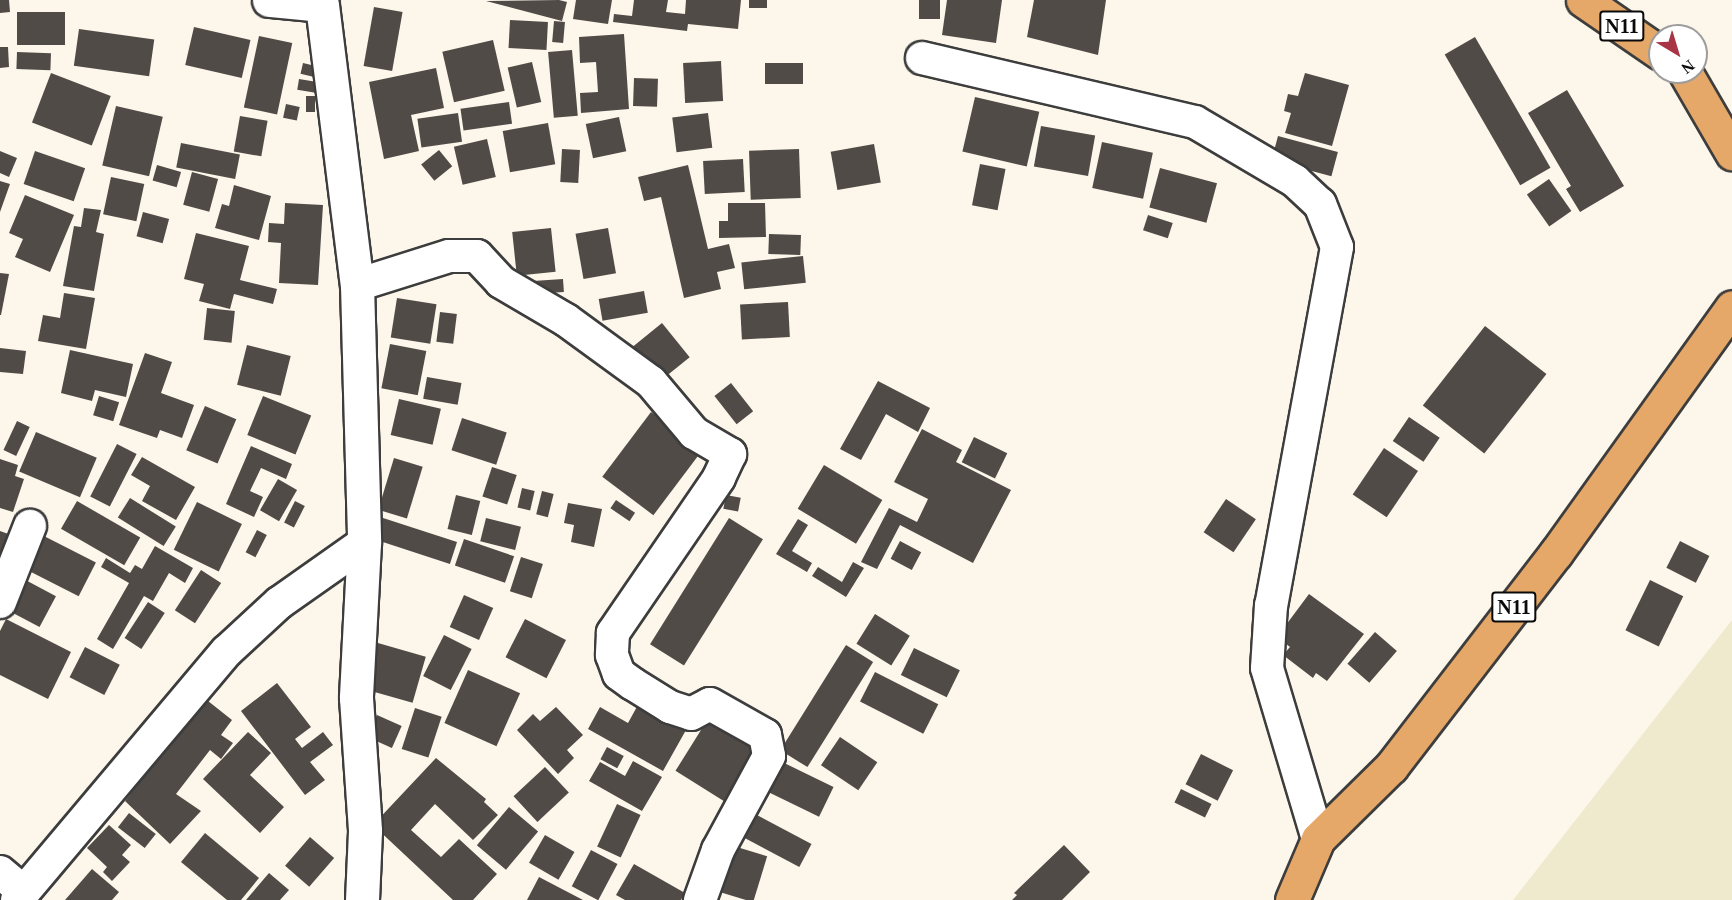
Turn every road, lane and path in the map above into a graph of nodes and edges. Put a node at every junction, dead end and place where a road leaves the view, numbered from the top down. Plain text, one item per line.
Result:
1 (269, 0) edge
2 (1583, 0) edge
3 (322, 3) edge
4 (1648, 45) edge
5 (922, 57) dead end
6 (1693, 84) edge
7 (1732, 153) edge
8 (357, 285) junction
9 (1732, 307) edge
10 (30, 526) dead end
11 (364, 543) junction
12 (0, 602) edge
13 (1318, 839) junction
14 (0, 872) edge
15 (20, 896) edge
16 (362, 900) edge
17 (700, 900) edge
18 (1292, 900) edge

1 - 3 street
2 - 4 highway, N11
3 - 8 street
5 - 13 street
6 - 7 highway
8 - 11 street
8 - 17 street
9 - 13 highway, N11
10 - 12 street
11 - 15 street
11 - 16 street
13 - 18 highway, N11
14 - 15 street

